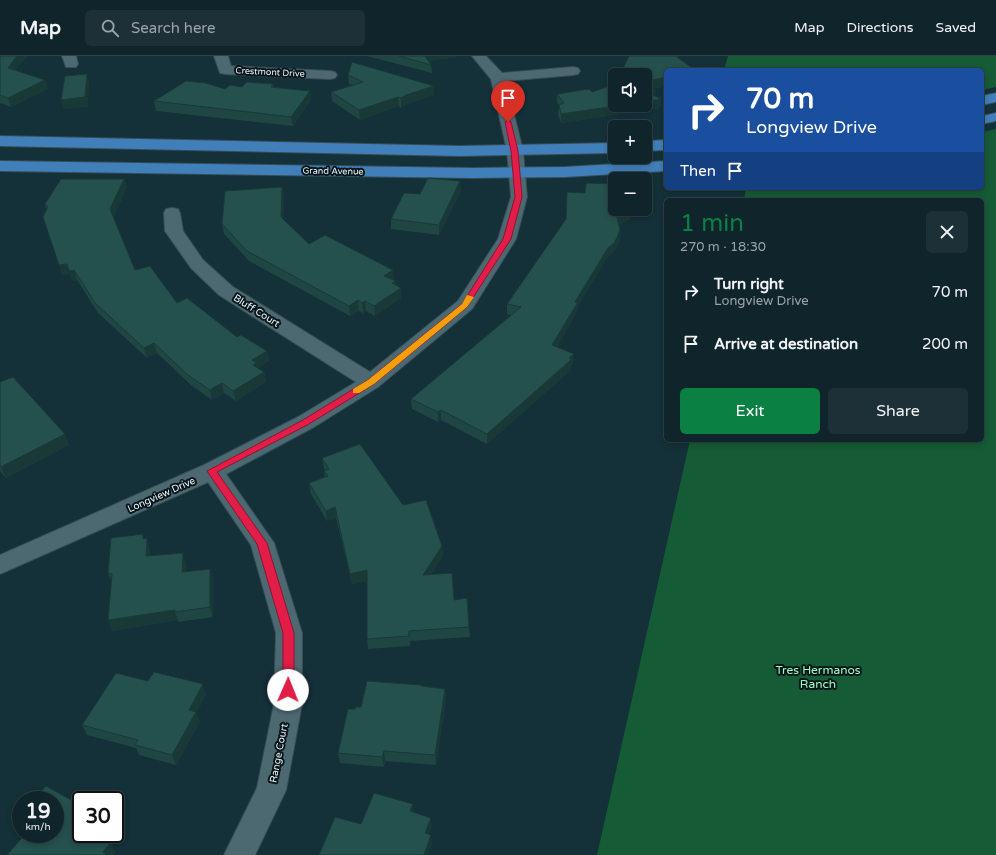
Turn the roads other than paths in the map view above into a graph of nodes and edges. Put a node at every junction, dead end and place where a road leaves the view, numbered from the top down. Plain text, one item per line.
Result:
1 (221, 56) edge
2 (479, 56) edge
3 (573, 71) dead end
4 (330, 75) dead end
5 (498, 78) junction
6 (996, 97) edge
7 (984, 100) edge
8 (996, 117) edge
9 (984, 120) edge
10 (0, 141) edge
11 (664, 145) edge
12 (652, 146) edge
13 (608, 148) edge
14 (515, 151) junction
15 (0, 166) edge
16 (664, 166) edge
17 (517, 172) junction
18 (172, 212) dead end
19 (371, 382) junction
20 (212, 471) junction
21 (0, 565) edge
22 (239, 855) edge

1 - 4 street, Crestmont Drive
2 - 5 street, Longview Drive
3 - 5 street
5 - 14 street, Longview Drive
6 - 7 main road
8 - 9 main road
10 - 14 main road
11 - 12 main road
13 - 14 main road
14 - 17 street, Longview Drive
15 - 17 main road, Grand Avenue
16 - 17 main road, Grand Avenue
17 - 19 street, Longview Drive
18 - 19 street, Bluff Court
19 - 20 street, Longview Drive
20 - 21 street, Longview Drive
20 - 22 street, Range Court

